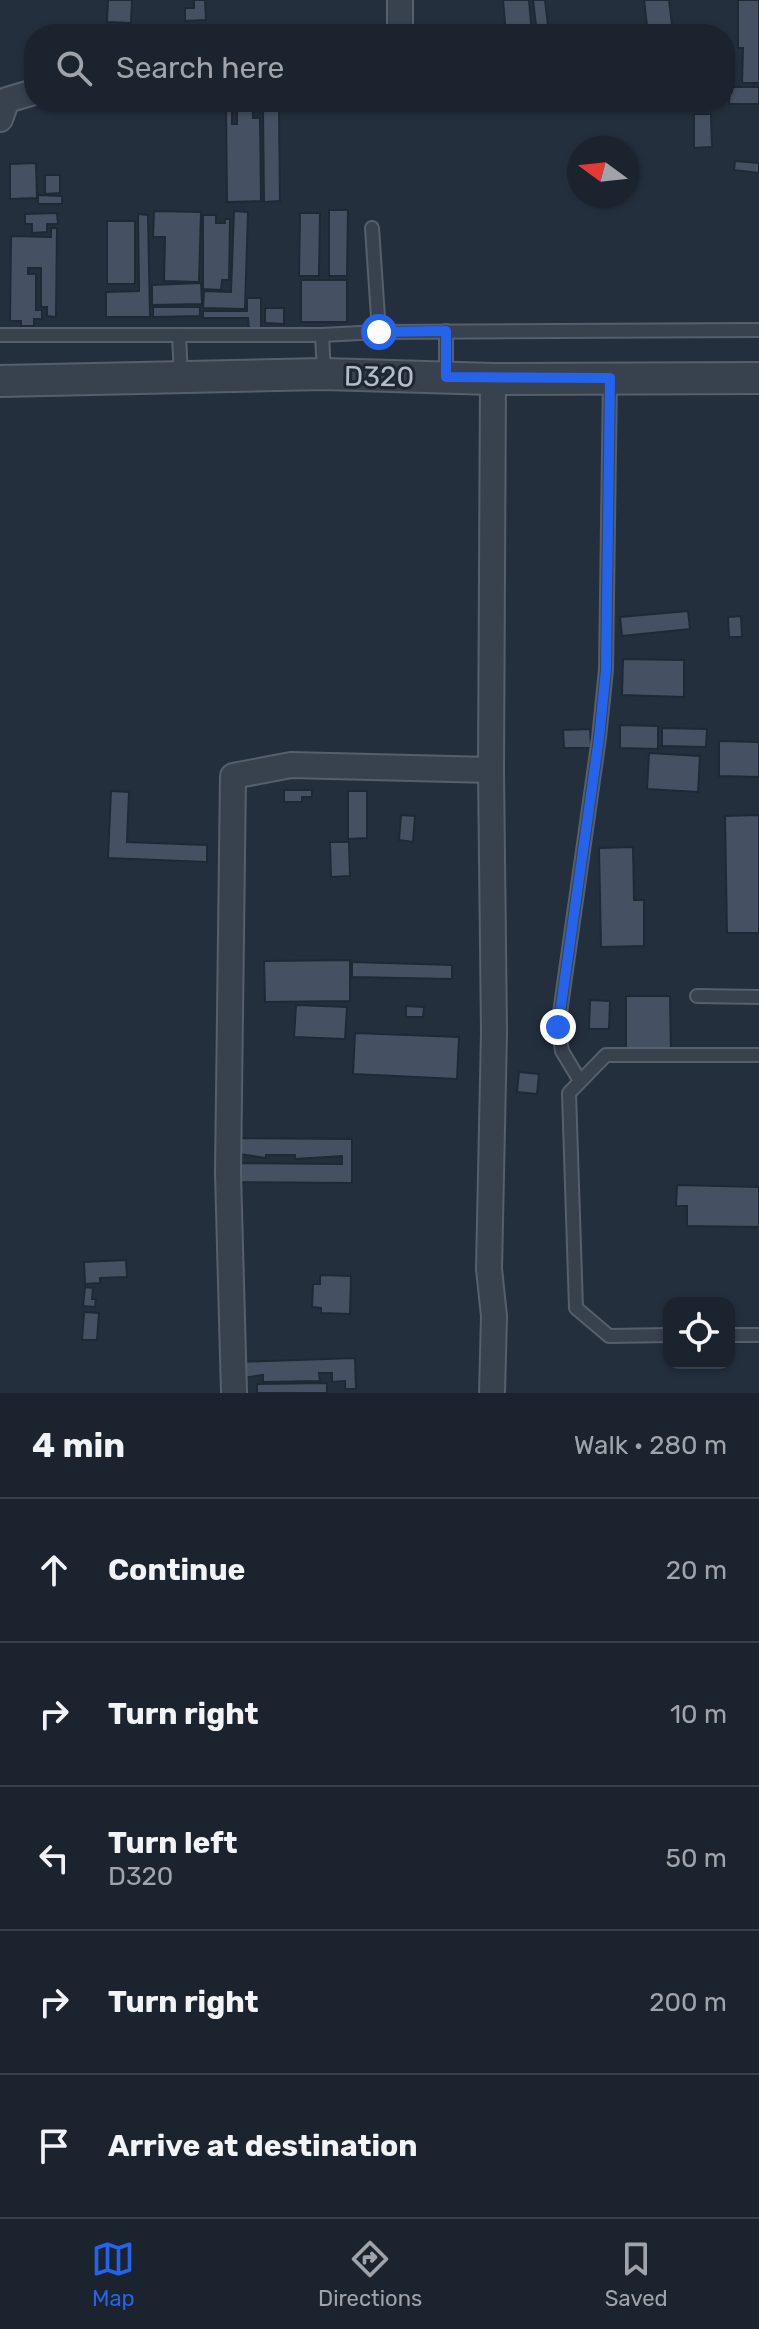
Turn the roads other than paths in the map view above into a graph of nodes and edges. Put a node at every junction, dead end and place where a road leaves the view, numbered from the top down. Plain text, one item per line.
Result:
1 (400, 0) edge
2 (400, 24) edge
3 (24, 95) edge
4 (0, 119) edge
5 (372, 228) dead end
6 (759, 330) edge
7 (446, 331) junction
8 (379, 332) junction
9 (0, 335) edge
10 (322, 335) junction
11 (179, 336) junction
12 (324, 374) junction
13 (446, 377) junction
14 (610, 378) junction
15 (759, 378) edge
16 (181, 379) junction
17 (493, 379) junction
18 (0, 381) edge
19 (491, 770) junction
20 (697, 996) dead end
21 (759, 997) edge
22 (759, 1055) edge
23 (580, 1081) junction
24 (663, 1335) edge
25 (735, 1335) edge
26 (759, 1335) edge
27 (234, 1393) edge
28 (492, 1393) edge

1 - 2 street
3 - 4 street
5 - 8 lane
6 - 7 lane
7 - 8 lane
7 - 13 lane
8 - 10 lane
9 - 11 lane
10 - 11 lane
10 - 12 lane
11 - 16 lane
12 - 13 street, D320 / D320
12 - 16 street, D320 / D320
13 - 17 street, D320 / D320
14 - 15 street, D320 / D320
14 - 17 street, D320 / D320
14 - 23 lane
16 - 18 street, D320 / D320
17 - 19 street
19 - 27 street
19 - 28 street
20 - 21 lane
22 - 23 lane
23 - 24 lane
25 - 26 lane

